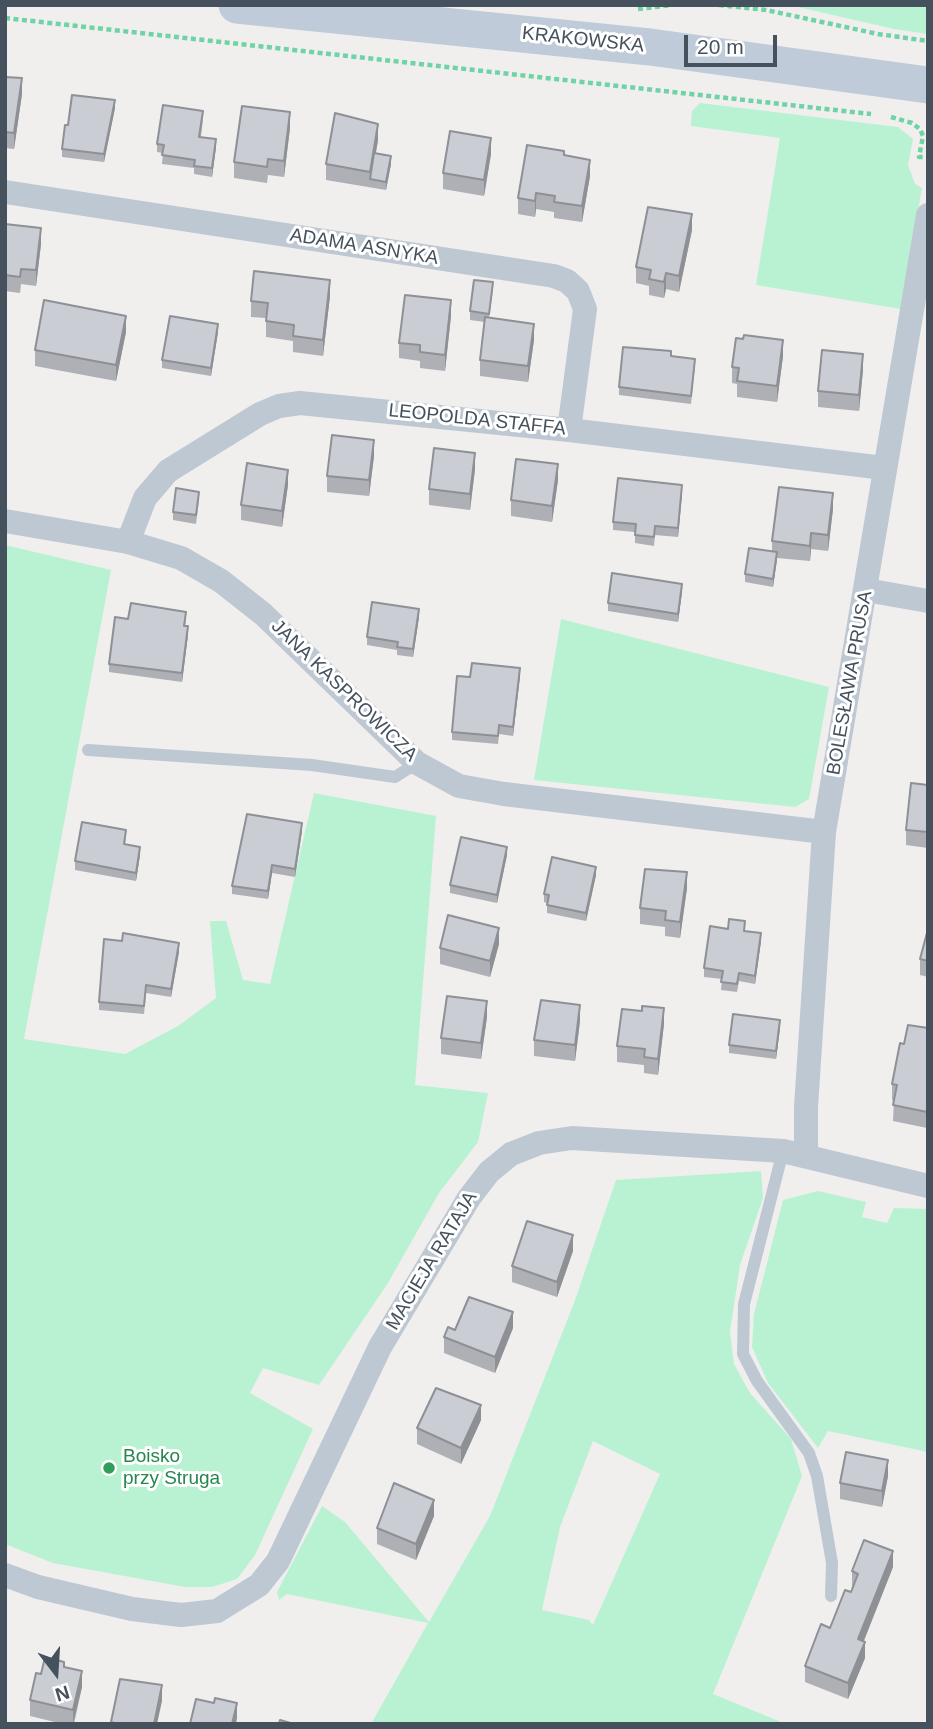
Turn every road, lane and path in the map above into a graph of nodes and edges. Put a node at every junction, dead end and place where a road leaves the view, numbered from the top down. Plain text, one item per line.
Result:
1 (237, 5) edge
2 (672, 5) edge
3 (719, 5) edge
4 (625, 8) dead end
5 (5, 18) edge
6 (928, 41) edge
7 (928, 85) edge
8 (928, 158) edge
9 (5, 192) edge
10 (928, 215) edge
11 (569, 430) junction
12 (884, 468) junction
13 (5, 521) edge
14 (128, 542) junction
15 (866, 590) junction
16 (928, 601) edge
17 (88, 750) dead end
18 (418, 763) junction
19 (824, 832) junction
20 (795, 1154) junction
21 (928, 1186) edge
22 (5, 1575) edge
23 (831, 1595) dead end

1 - 7 main road, KRAKOWSKA
2 - 4 path
3 - 6 path
5 - 8 path
9 - 11 street, ADAMA ASNYKA
10 - 12 street, BOLESŁAWA PRUSA
11 - 12 street, LEOPOLDA STAFFA
11 - 14 street, LEOPOLDA STAFFA
12 - 15 street, BOLESŁAWA PRUSA
13 - 14 street, JANA KASPROWICZA
14 - 18 street, JANA KASPROWICZA
15 - 16 street
15 - 19 street, BOLESŁAWA PRUSA
17 - 18 lane
18 - 19 street, JANA KASPROWICZA
19 - 20 street, BOLESŁAWA PRUSA
20 - 21 street, MACIEJA RATAJA
20 - 22 street, MACIEJA RATAJA
20 - 23 lane

